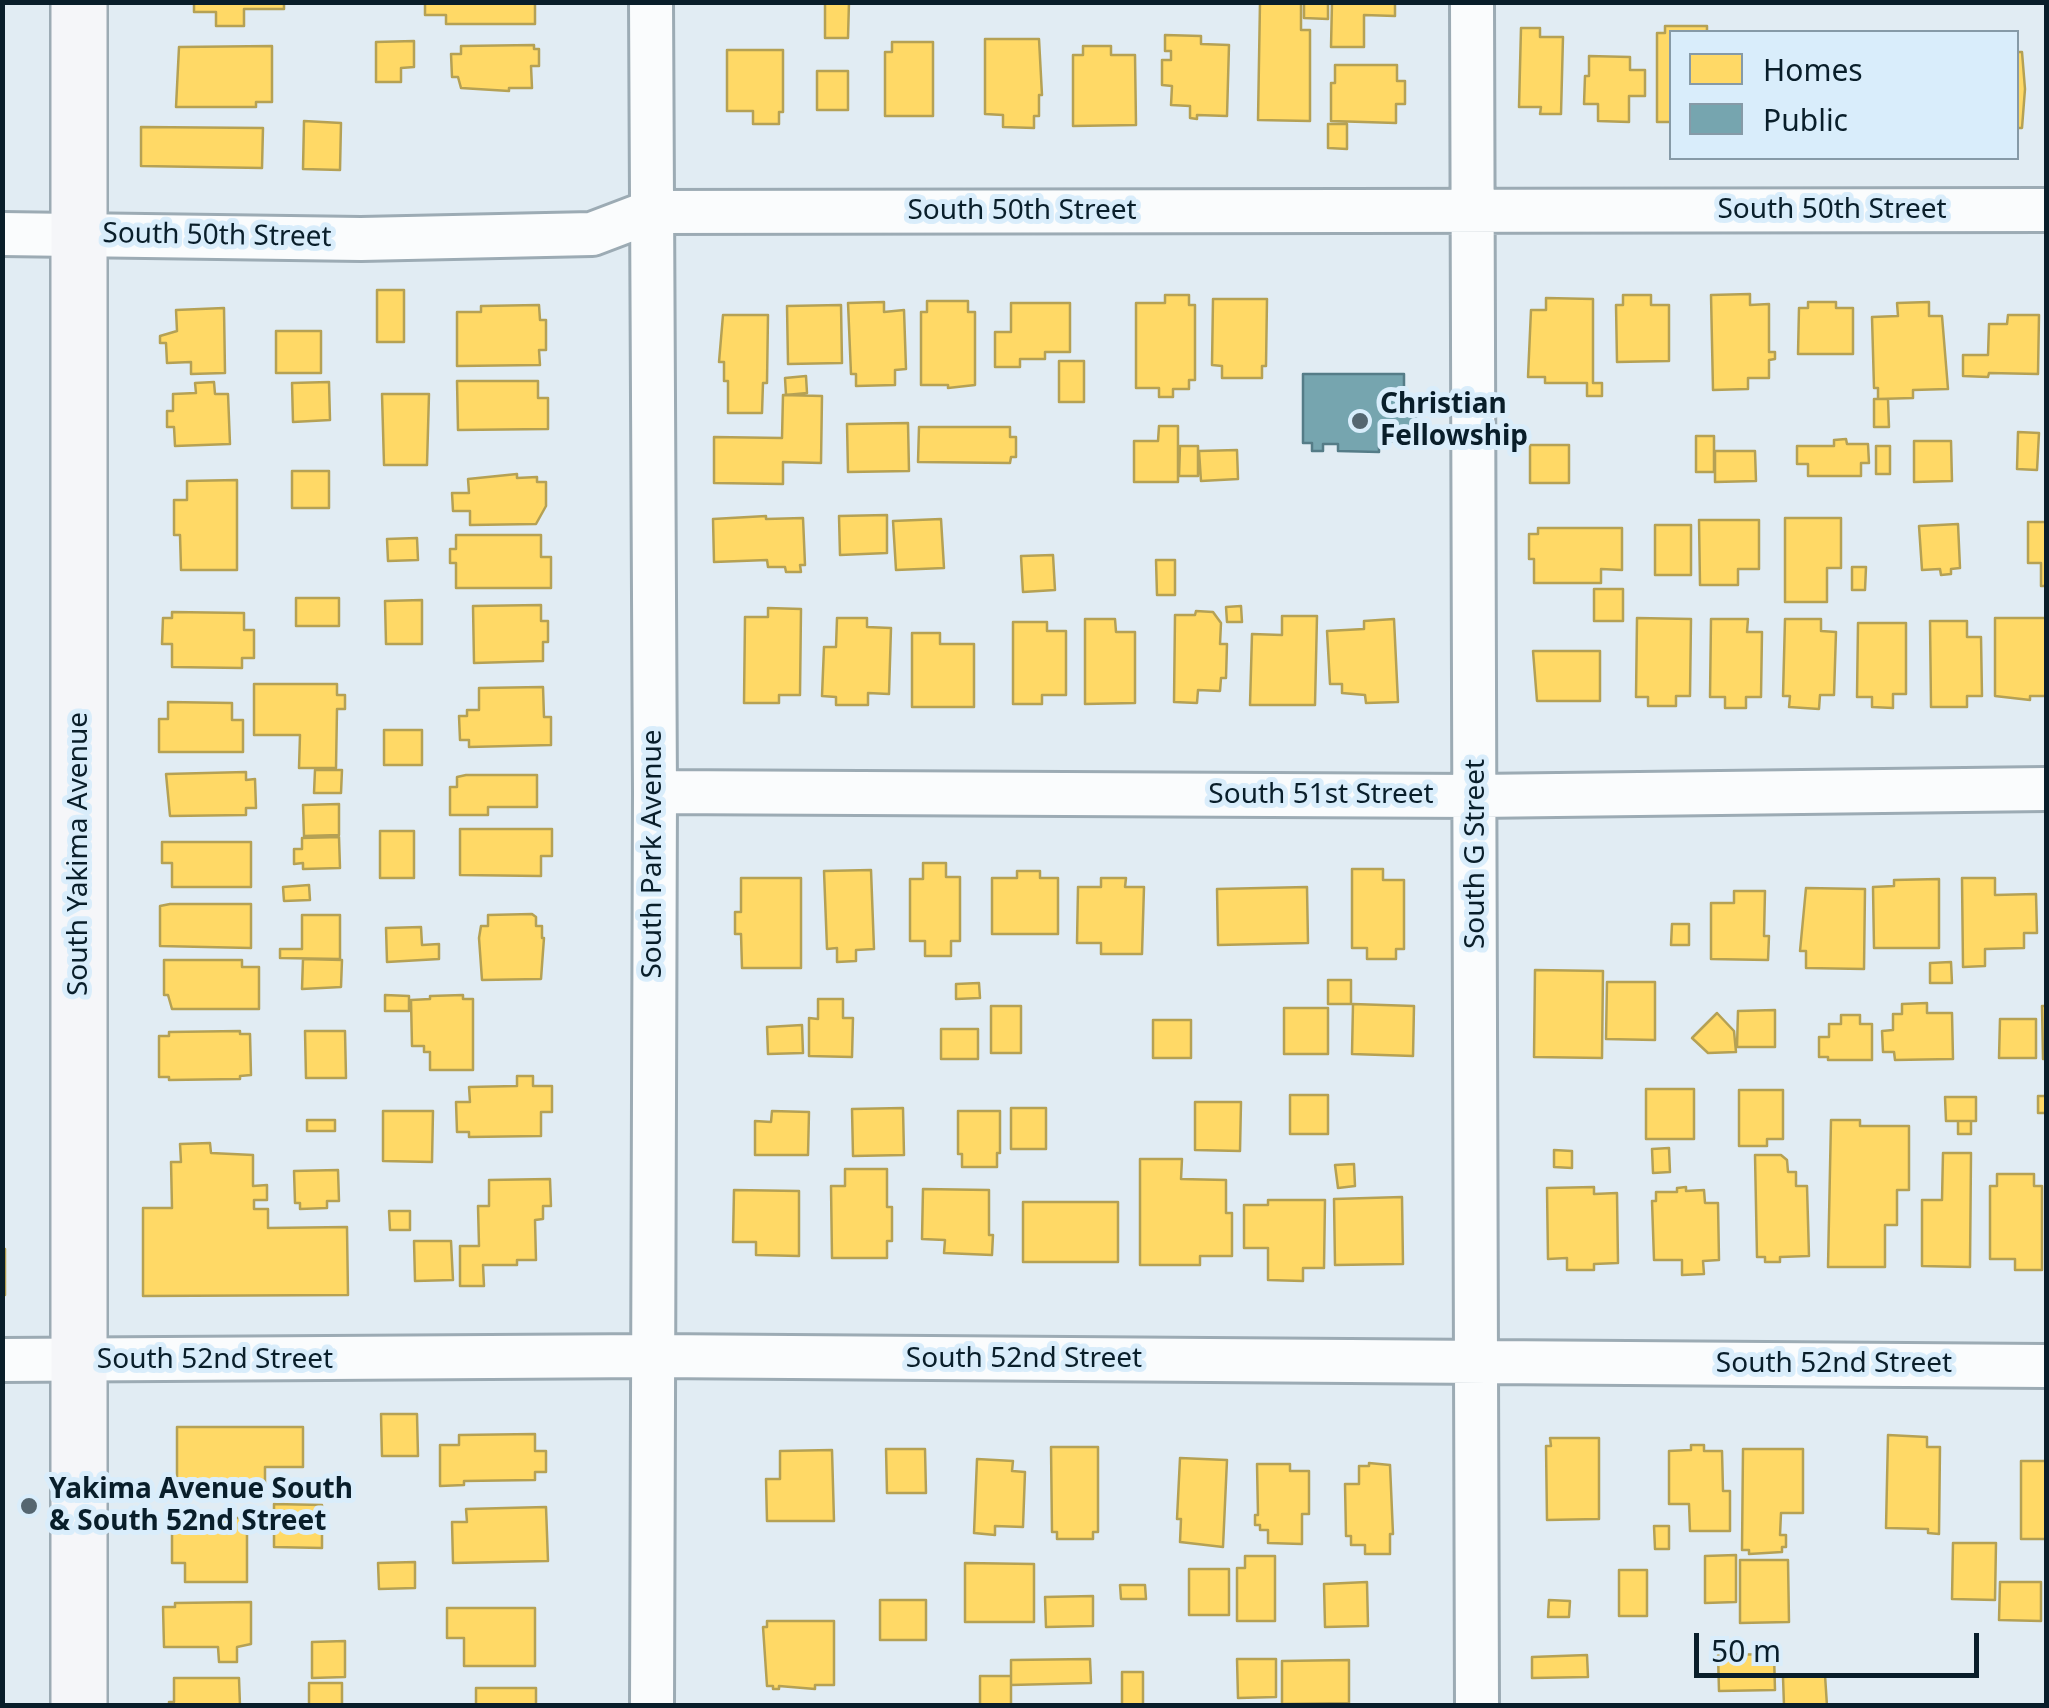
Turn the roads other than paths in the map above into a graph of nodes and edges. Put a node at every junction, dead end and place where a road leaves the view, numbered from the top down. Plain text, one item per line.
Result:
1 (79, 2) edge
2 (650, 2) edge
3 (1472, 2) edge
4 (1474, 210) junction
5 (2046, 210) edge
6 (650, 212) junction
7 (2, 234) edge
8 (79, 234) junction
9 (2046, 789) edge
10 (655, 792) junction
11 (1476, 796) junction
12 (652, 1356) junction
13 (2, 1360) edge
14 (79, 1360) junction
15 (1476, 1362) junction
16 (2046, 1366) edge
17 (78, 1706) edge
18 (652, 1706) edge
19 (1477, 1706) edge

1 - 8 main road, South Yakima Avenue
2 - 6 street, South Park Avenue
3 - 4 street, South G Street
4 - 5 street, South 50th Street
4 - 6 street, South 50th Street
4 - 11 street, South G Street
6 - 8 street, South 50th Street
6 - 10 street, South Park Avenue
7 - 8 street, South 50th Street
8 - 14 main road, South Yakima Avenue
9 - 11 street, South 51st Street
10 - 11 street, South 51st Street
10 - 12 street, South Park Avenue
11 - 15 street, South G Street
12 - 14 street, South 52nd Street
12 - 15 street, South 52nd Street
12 - 18 street, South Park Avenue
13 - 14 street, South 52nd Street
14 - 17 main road, South Yakima Avenue
15 - 16 street, South 52nd Street
15 - 19 street, South G Street

